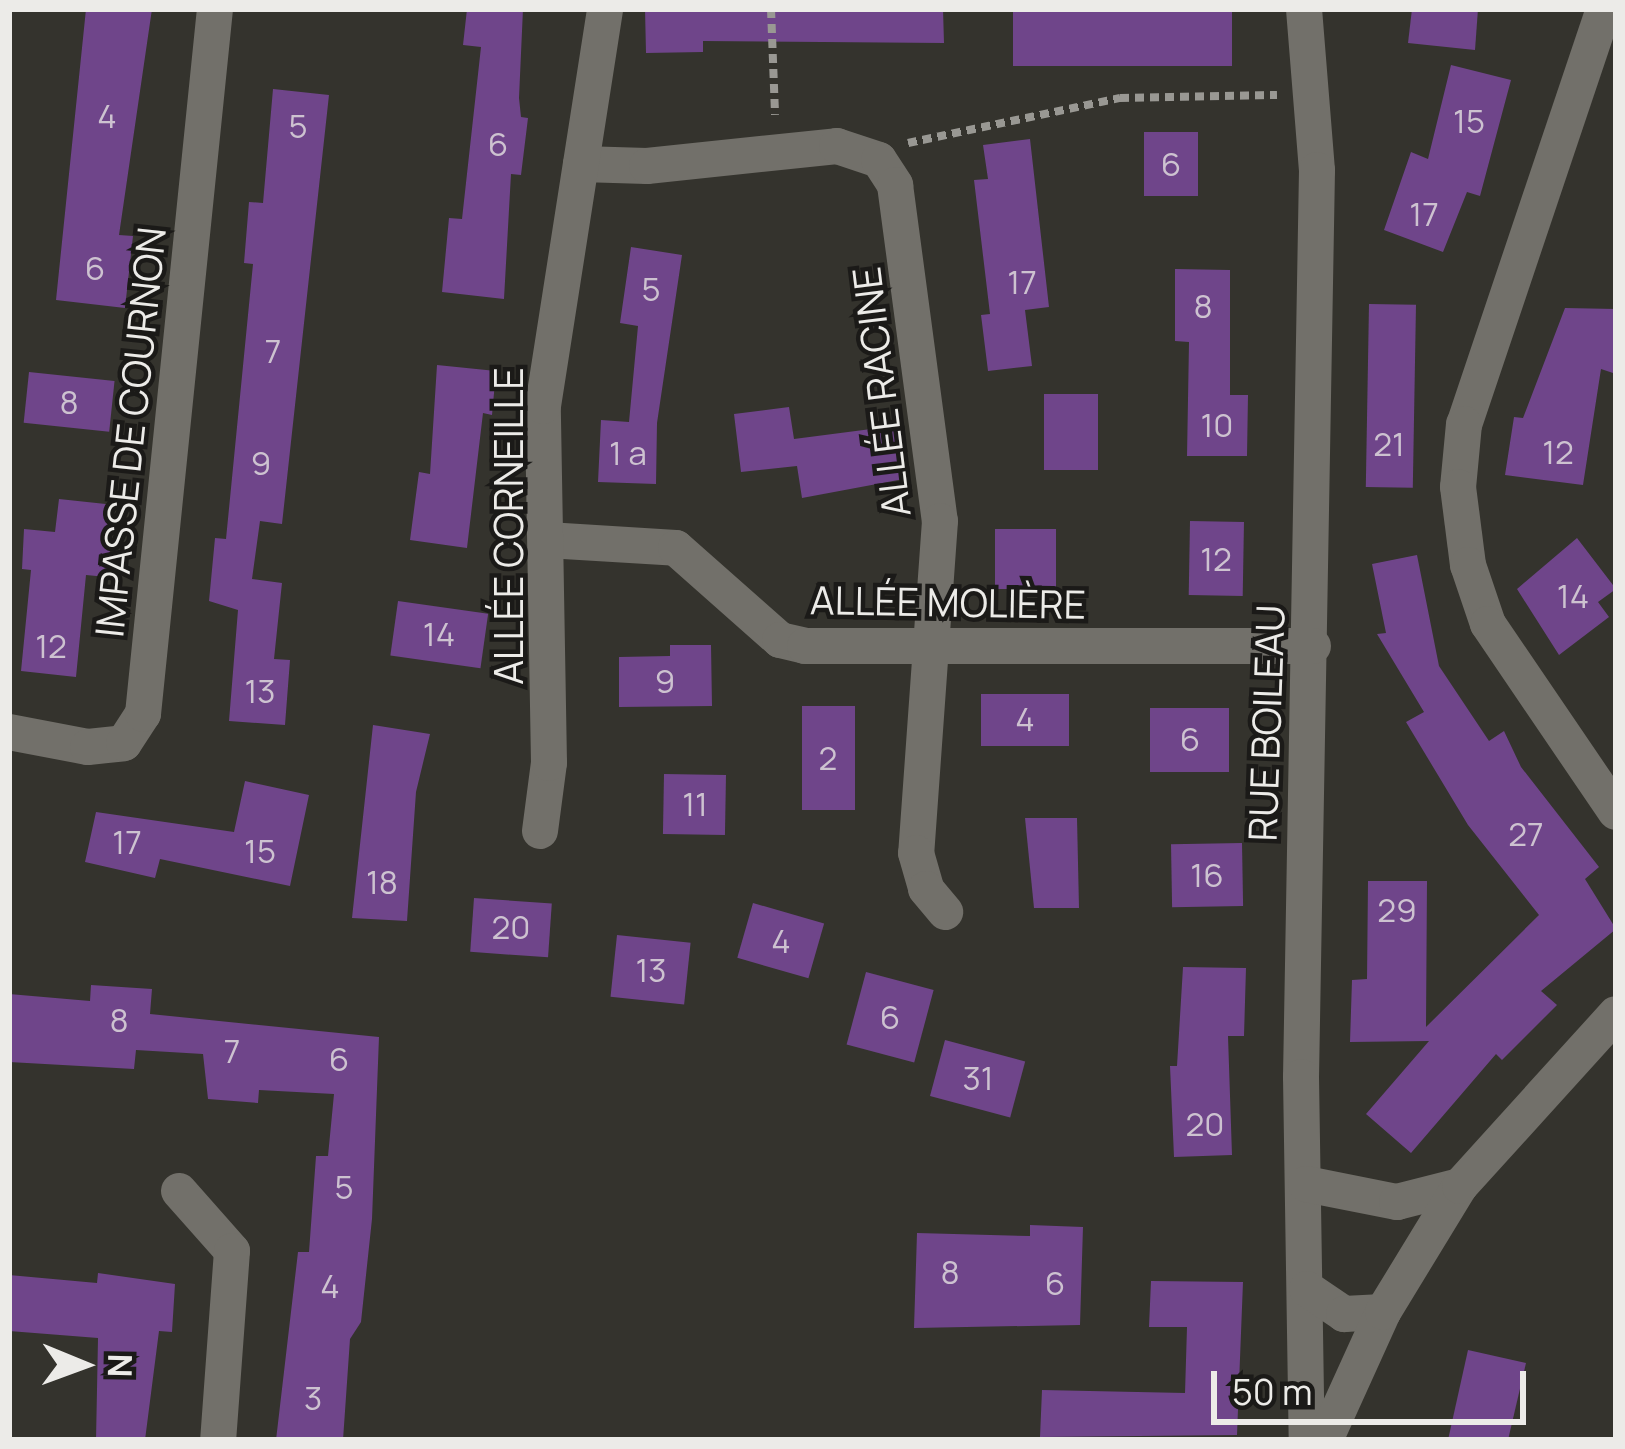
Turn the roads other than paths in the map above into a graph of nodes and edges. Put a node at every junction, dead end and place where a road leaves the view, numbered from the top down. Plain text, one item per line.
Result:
1 (215, 9) edge
2 (605, 9) edge
3 (1304, 9) edge
4 (1604, 9) edge
5 (580, 164) junction
6 (547, 540) junction
7 (934, 645) junction
8 (1313, 646) junction
9 (9, 732) edge
10 (1616, 812) edge
11 (540, 830) dead end
12 (945, 912) dead end
13 (1616, 1014) edge
14 (1306, 1184) junction
15 (1460, 1186) junction
16 (178, 1191) dead end
17 (1307, 1289) junction
18 (1383, 1312) junction
19 (218, 1440) edge
20 (1307, 1440) edge
21 (1325, 1440) edge

1 - 9 street, IMPASSE DE COURNON
2 - 5 street, ALLÉE CORNEILLE
3 - 8 street, RUE BOILEAU
4 - 10 street
5 - 6 street, ALLÉE CORNEILLE
5 - 7 street, ALLÉE RACINE
6 - 7 street, ALLÉE MOLIÈRE
6 - 11 street, ALLÉE CORNEILLE
7 - 8 street, ALLÉE MOLIÈRE
7 - 12 street, ALLÉE RACINE
8 - 14 street, RUE BOILEAU
13 - 15 street
14 - 15 street
14 - 17 street, RUE BOILEAU
15 - 18 street
16 - 19 street
17 - 18 street
17 - 20 street, RUE BOILEAU
18 - 21 street

